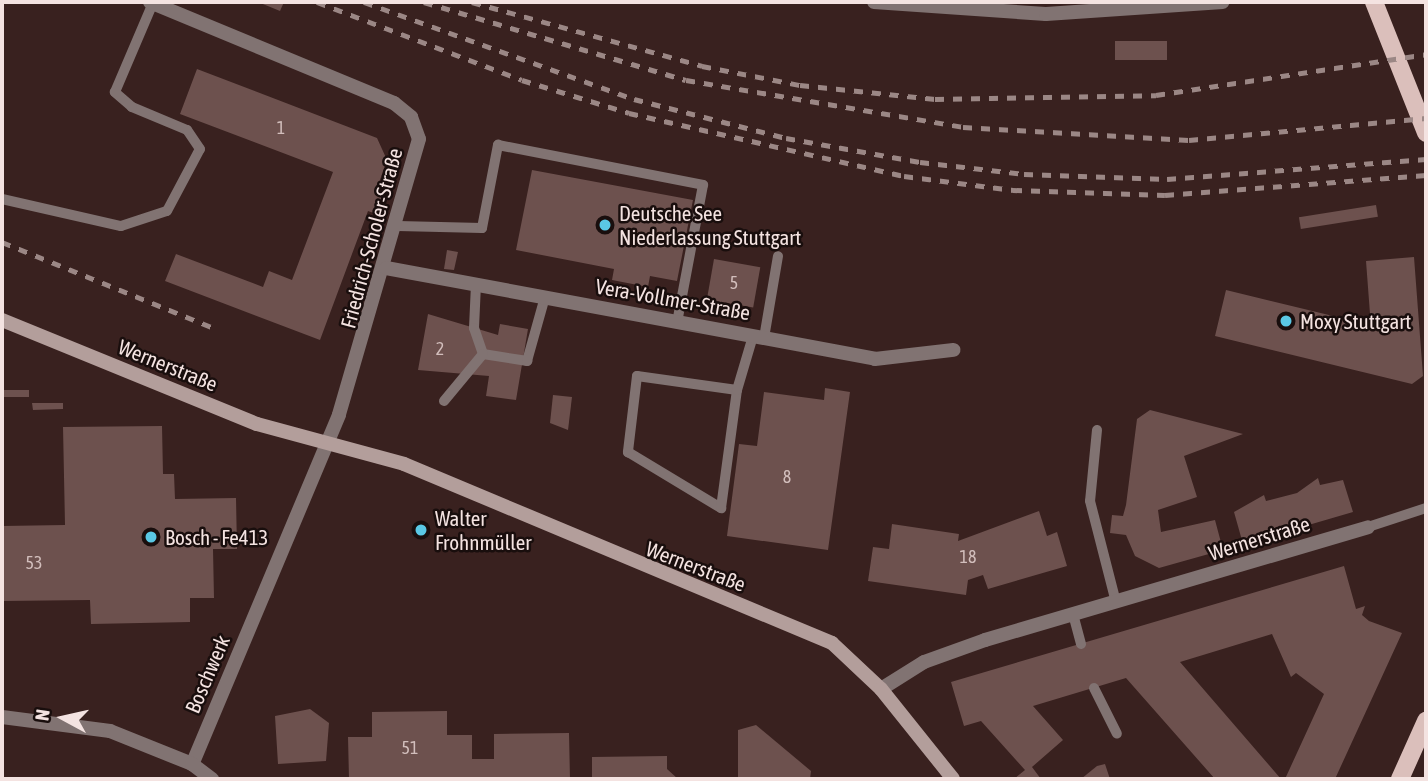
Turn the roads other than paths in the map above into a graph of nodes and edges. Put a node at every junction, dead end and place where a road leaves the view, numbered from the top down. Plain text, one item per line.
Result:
1 (874, 2) edge
2 (1223, 2) edge
3 (1374, 2) edge
4 (151, 3) edge
5 (1426, 133) edge
6 (2, 199) edge
7 (398, 226) junction
8 (778, 256) dead end
9 (386, 268) junction
10 (476, 284) junction
11 (545, 297) junction
12 (2, 320) edge
13 (677, 322) junction
14 (758, 337) junction
15 (953, 350) dead end
16 (483, 355) junction
17 (737, 390) junction
18 (444, 401) dead end
19 (1097, 430) dead end
20 (329, 441) junction
21 (1426, 508) edge
22 (1368, 527) joint
23 (260, 600) joint
24 (1116, 603) junction
25 (1073, 614) junction
26 (1082, 644) dead end
27 (1094, 688) dead end
28 (881, 689) junction
29 (2, 717) edge
30 (1426, 721) edge
31 (1117, 734) dead end
32 (192, 764) junction
33 (212, 779) edge
34 (953, 779) edge
35 (1400, 779) edge

1 - 2 street
3 - 5 main road
4 - 6 lane
4 - 7 street, Friedrich-Scholer-Straße
7 - 9 street, Friedrich-Scholer-Straße
7 - 13 lane
8 - 14 lane
9 - 10 street, Vera-Vollmer-Straße
9 - 20 street, Friedrich-Scholer-Straße
10 - 11 street, Vera-Vollmer-Straße
10 - 16 lane
11 - 13 street, Vera-Vollmer-Straße
11 - 16 lane
12 - 20 main road, Wernerstraße
13 - 14 street, Vera-Vollmer-Straße
14 - 15 street, Vera-Vollmer-Straße
14 - 17 lane
16 - 18 lane
17 - 17 lane
19 - 24 lane
20 - 23 street, Friedrich-Scholer-Straße
20 - 28 main road, Wernerstraße
21 - 22 lane
22 - 24 street, Wernerstraße
23 - 32 street, Boschwerk
24 - 25 street, Wernerstraße
25 - 26 lane
25 - 28 street, Wernerstraße
27 - 31 lane
28 - 34 main road
29 - 32 street
30 - 35 main road
32 - 33 street

